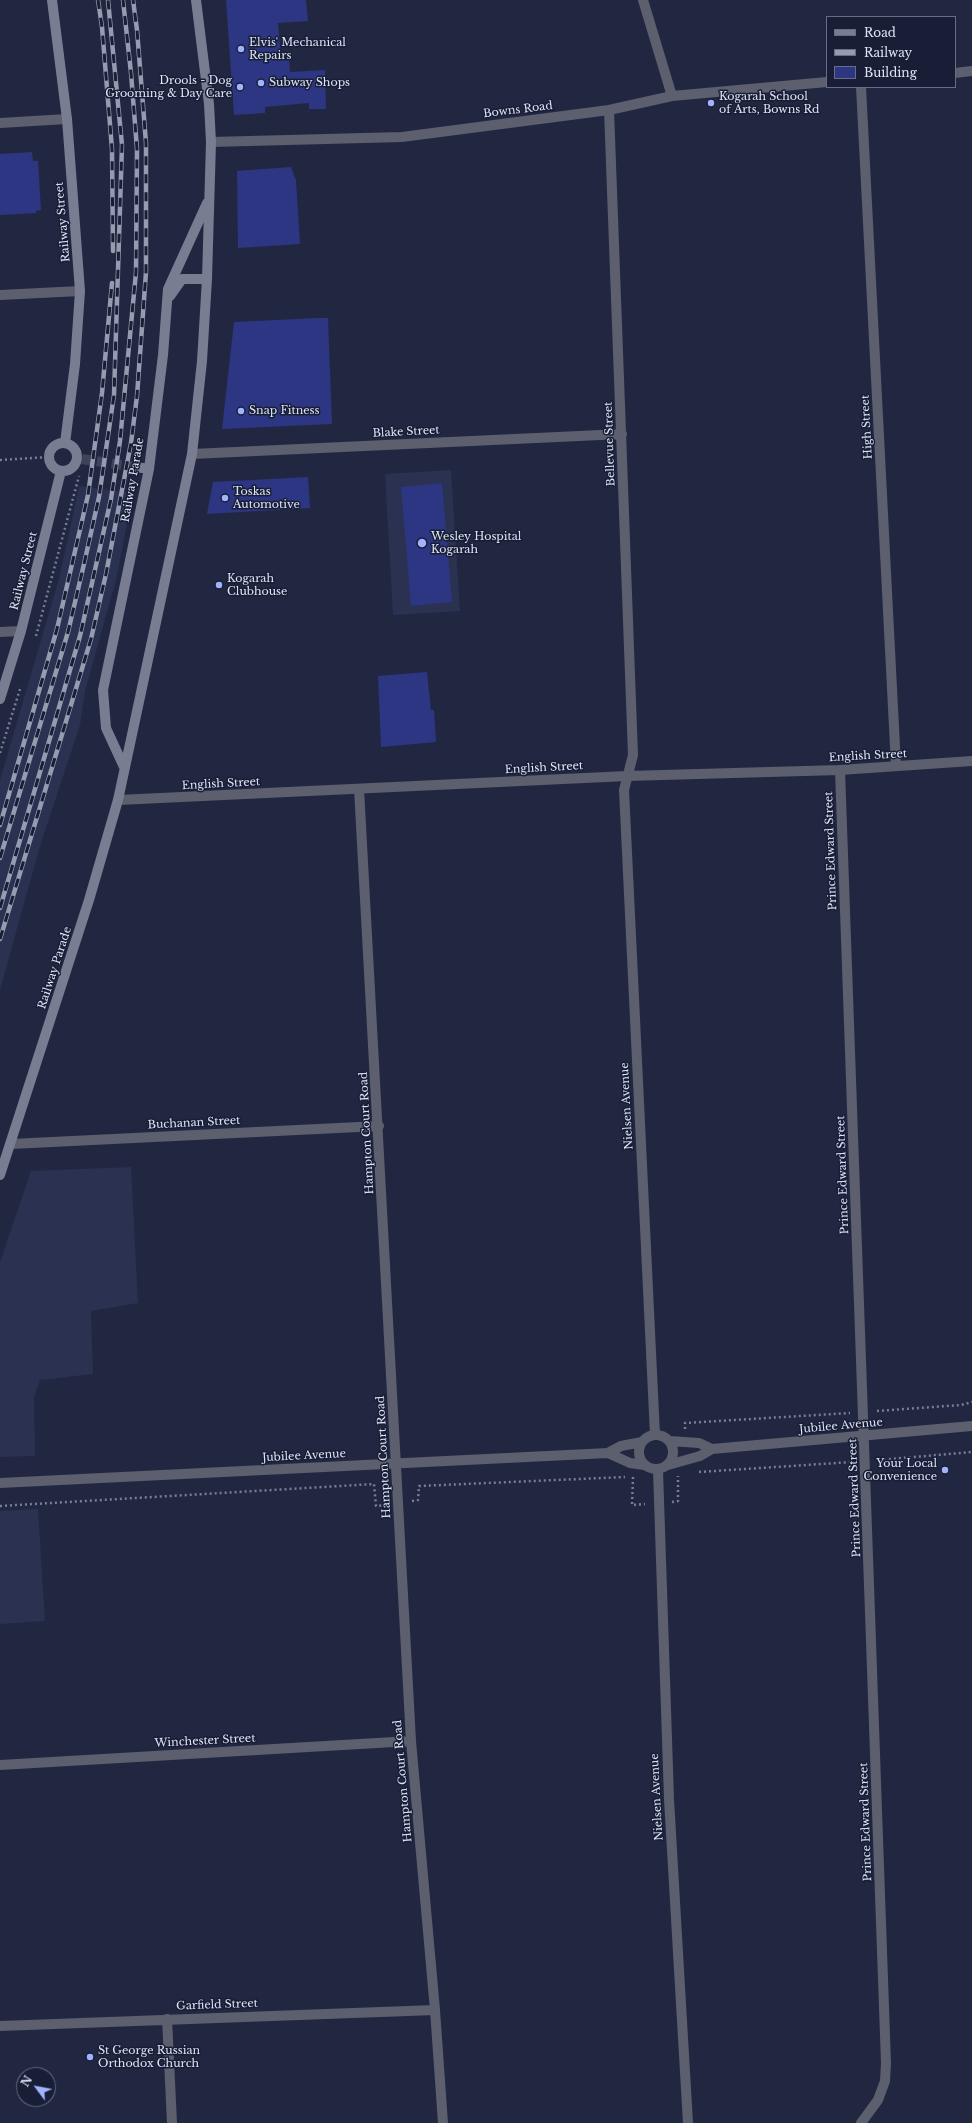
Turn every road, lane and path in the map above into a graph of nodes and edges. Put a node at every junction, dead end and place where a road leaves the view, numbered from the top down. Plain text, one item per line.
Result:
1 (52, 0) edge
2 (196, 0) edge
3 (643, 0) edge
4 (972, 71) edge
5 (956, 73) edge
6 (826, 82) edge
7 (861, 88) edge
8 (672, 96) junction
9 (609, 110) junction
10 (67, 119) junction
11 (0, 123) edge
12 (211, 142) junction
13 (208, 200) junction
14 (207, 279) junction
15 (80, 291) junction
16 (0, 295) edge
17 (167, 305) junction
18 (622, 434) junction
19 (65, 443) junction
20 (192, 454) junction
21 (48, 457) junction
22 (0, 460) edge
23 (136, 467) tunnel mouth
24 (149, 469) junction
25 (61, 471) junction
26 (21, 631) junction
27 (0, 632) edge
28 (0, 699) edge
29 (972, 761) edge
30 (896, 766) junction
31 (124, 767) junction
32 (840, 770) junction
33 (627, 776) junction
34 (359, 789) junction
35 (118, 800) junction
36 (379, 1126) junction
37 (11, 1144) junction
38 (0, 1175) edge
39 (972, 1402) edge
40 (863, 1412) junction
41 (685, 1423) dead end
42 (972, 1426) edge
43 (655, 1435) junction
44 (865, 1436) junction
45 (670, 1441) junction
46 (642, 1442) junction
47 (712, 1449) junction
48 (972, 1452) edge
49 (608, 1453) junction
50 (865, 1462) junction
51 (397, 1463) junction
52 (644, 1465) junction
53 (668, 1465) junction
54 (658, 1470) junction
55 (695, 1473) dead end
56 (683, 1474) dead end
57 (0, 1483) edge
58 (659, 1502) junction
59 (399, 1503) junction
60 (0, 1506) edge
61 (411, 1741) junction
62 (0, 1765) edge
63 (435, 2010) junction
64 (167, 2019) junction
65 (0, 2026) edge
66 (172, 2123) edge
67 (443, 2123) edge
68 (688, 2123) edge
69 (860, 2123) edge

1 - 10 main road, Railway Street
2 - 12 main road, Railway Parade
3 - 8 street
4 - 5 street
6 - 8 street, Bowns Road
7 - 30 street, High Street
8 - 9 street, Bowns Road
9 - 12 street, Bowns Road
9 - 18 street, Bellevue Street
10 - 11 street
10 - 15 main road, Railway Street
12 - 13 main road, Railway Parade
13 - 14 main road, Railway Parade
13 - 17 main road, Railway Parade
14 - 17 main road
14 - 20 main road, Railway Parade
15 - 16 street
15 - 19 main road, Railway Street
17 - 24 main road, Railway Parade
18 - 20 street, Blake Street
18 - 33 street, Bellevue Street
19 - 21 main road
19 - 25 main road
20 - 31 main road, Railway Parade
21 - 22 path
21 - 25 main road
23 - 24 main road
24 - 31 main road, Railway Parade
25 - 26 main road, Railway Street
26 - 27 street
26 - 28 main road, Railway Street
29 - 30 street, English Street
30 - 32 street, English Street
31 - 35 main road, Railway Parade
32 - 33 street, English Street
32 - 40 street, Prince Edward Street
33 - 34 street, English Street
33 - 43 street, Nielsen Avenue
34 - 35 street, English Street
34 - 36 street, Hampton Court Road
35 - 37 main road, Railway Parade
36 - 37 street, Buchanan Street
36 - 51 street, Hampton Court Road
37 - 38 main road, Railway Parade
39 - 40 path
40 - 41 path
40 - 44 street, Prince Edward Street
42 - 44 street, Jubilee Avenue
43 - 45 street
43 - 46 street
44 - 47 street, Jubilee Avenue
44 - 50 street, Prince Edward Street
45 - 47 street, Jubilee Avenue
45 - 53 street
46 - 49 street, Jubilee Avenue
46 - 52 street
47 - 53 street, Jubilee Avenue
48 - 50 path
49 - 51 street, Jubilee Avenue
49 - 52 street, Jubilee Avenue
50 - 55 path
50 - 69 street, Prince Edward Street
51 - 57 street, Jubilee Avenue
51 - 59 street, Hampton Court Road
52 - 54 street
53 - 54 street
54 - 58 street, Nielsen Avenue
56 - 58 path
58 - 59 path
58 - 68 street, Nielsen Avenue
59 - 60 path
59 - 61 street, Hampton Court Road
61 - 62 street, Winchester Street
61 - 63 street, Hampton Court Road
63 - 64 street, Garfield Street
63 - 67 street, Hampton Court Road
64 - 65 street, Garfield Street
64 - 66 street

